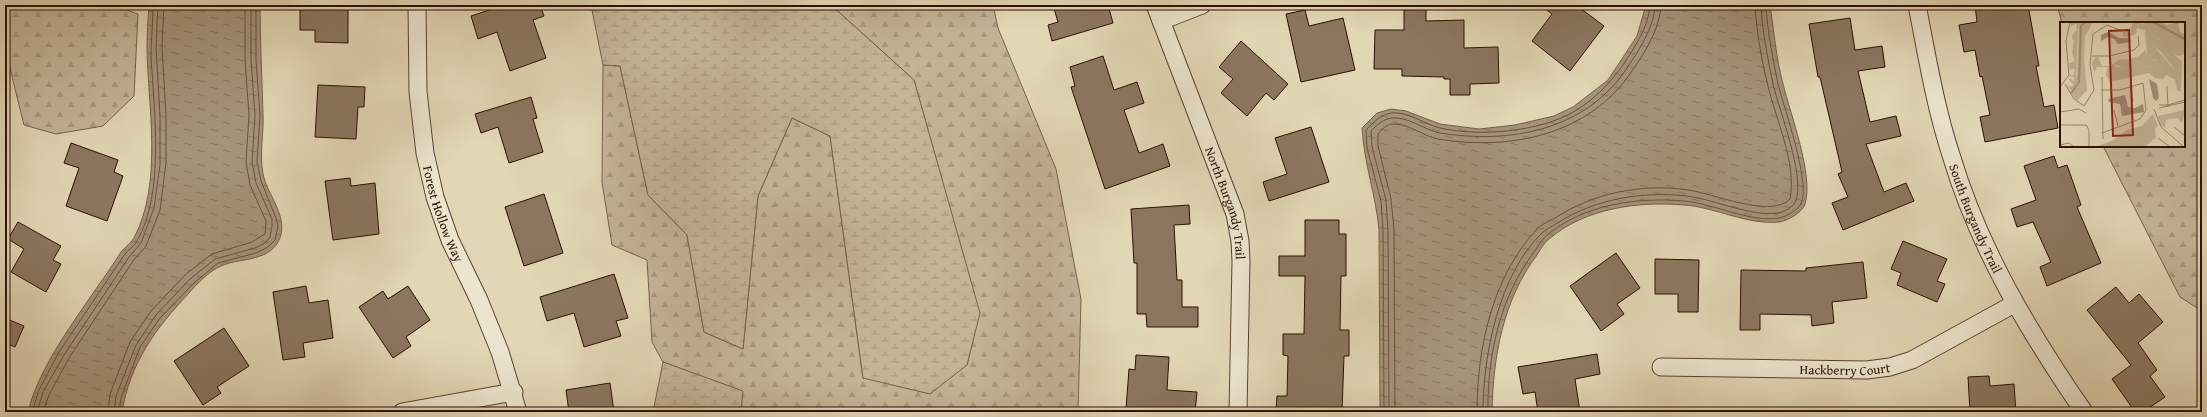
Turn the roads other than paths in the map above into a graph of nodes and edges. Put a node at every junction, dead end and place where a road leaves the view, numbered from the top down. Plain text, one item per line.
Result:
1 (417, 5) edge
2 (1202, 5) edge
3 (1917, 5) edge
4 (1158, 13) edge
5 (2014, 304) junction
6 (1661, 367) dead end
7 (514, 392) junction
8 (402, 412) edge
9 (518, 412) edge
10 (1238, 412) edge
11 (2084, 412) edge

1 - 7 street, Forest Hollow Way
2 - 4 street
3 - 5 street, South Burgandy Trail
4 - 10 street, North Burgandy Trail
5 - 6 street, Hackberry Court
5 - 11 street, South Burgandy Trail
7 - 8 street
7 - 9 street, Forest Hollow Way

